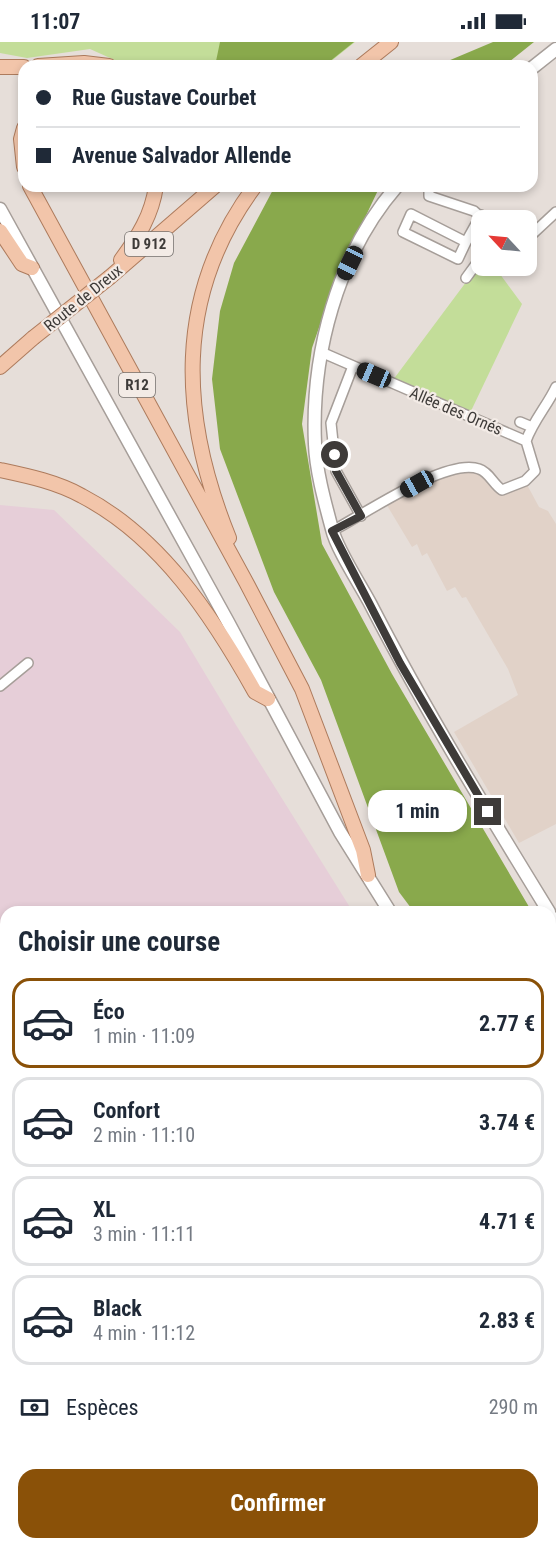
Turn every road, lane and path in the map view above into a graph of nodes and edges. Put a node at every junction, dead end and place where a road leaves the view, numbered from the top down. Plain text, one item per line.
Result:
1 (391, 42) edge
2 (400, 42) edge
3 (556, 49) edge
4 (368, 60) edge
5 (378, 60) edge
6 (538, 63) edge
7 (0, 67) edge
8 (18, 67) edge
9 (33, 192) edge
10 (155, 192) edge
11 (212, 192) edge
12 (251, 192) edge
13 (393, 192) edge
14 (429, 192) edge
15 (0, 209) edge
16 (556, 212) edge
17 (471, 213) edge
18 (537, 230) edge
19 (0, 231) edge
20 (471, 235) edge
21 (466, 242) junction
22 (32, 268) junction
23 (471, 271) edge
24 (110, 277) junction
25 (466, 278) dead end
26 (321, 352) junction
27 (2, 361) edge
28 (352, 366) junction
29 (556, 387) edge
30 (520, 422) dead end
31 (532, 427) junction
32 (526, 441) junction
33 (0, 470) edge
34 (361, 516) junction
35 (332, 531) junction
36 (246, 582) junction
37 (28, 663) dead end
38 (0, 686) edge
39 (268, 699) junction
40 (368, 875) junction
41 (386, 906) edge
42 (545, 906) edge

1 - 4 main road
2 - 5 main road
3 - 6 street
7 - 8 main road
9 - 36 main road, R12
10 - 24 main road
11 - 24 main road, Route de Dreux / D 912
12 - 36 main road, R12
13 - 26 street
14 - 17 street
15 - 22 street, R12
16 - 18 street
19 - 22 main road, R12
20 - 21 street
21 - 21 street
22 - 39 street, R12
23 - 25 street
24 - 27 main road, Route de Dreux / D 912, bridge
26 - 28 street, Allée des Ornés
26 - 35 street
28 - 32 street, Allée des Ornés
28 - 34 street
29 - 31 street
30 - 31 street
31 - 32 street
32 - 34 street
33 - 39 main road, R12
34 - 35 street
35 - 42 street
36 - 40 main road, R12
37 - 38 street
39 - 40 street, R12
40 - 41 street, R12

